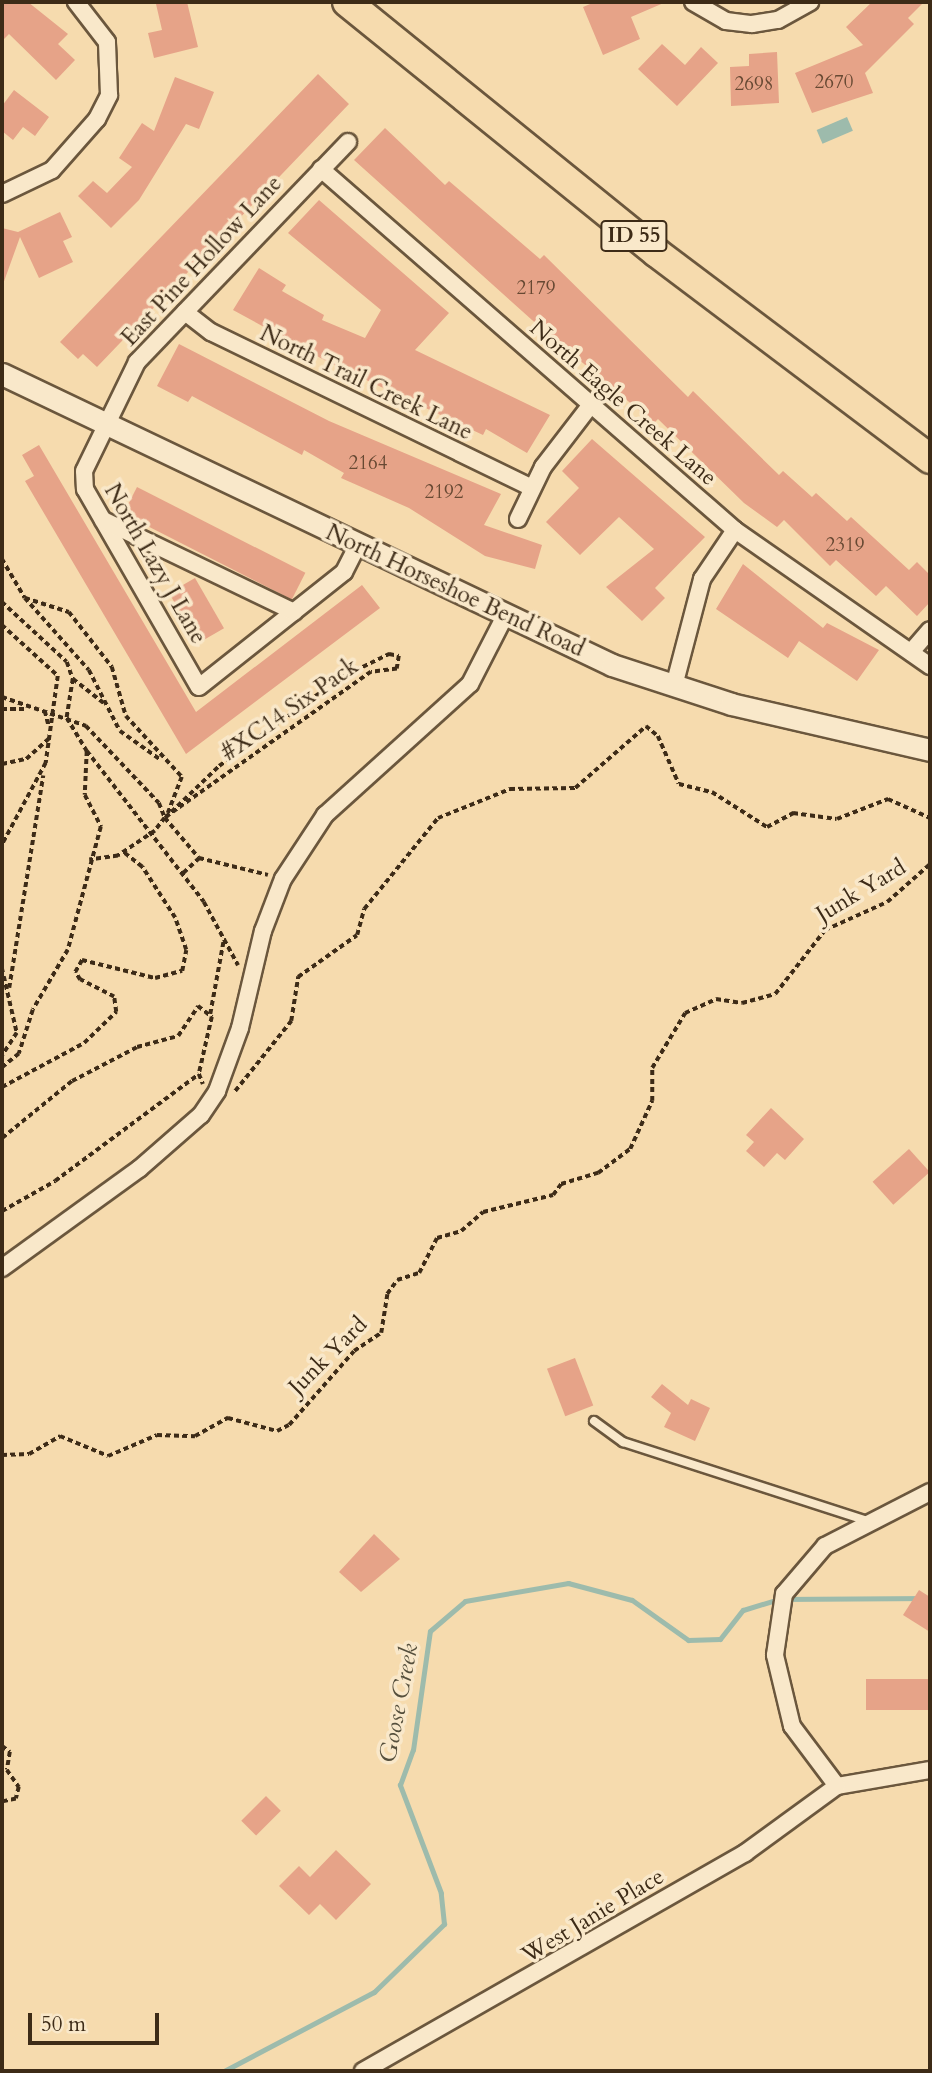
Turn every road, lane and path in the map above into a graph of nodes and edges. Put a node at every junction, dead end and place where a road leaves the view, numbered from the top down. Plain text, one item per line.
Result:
1 (76, 2) edge
2 (347, 2) edge
3 (693, 2) edge
4 (810, 2) edge
5 (348, 142) dead end
6 (321, 169) junction
7 (2, 194) edge
8 (185, 312) junction
9 (2, 374) edge
10 (590, 405) junction
11 (106, 423) junction
12 (930, 459) edge
13 (532, 488) junction
14 (518, 519) dead end
15 (103, 520) junction
16 (735, 530) junction
17 (357, 545) junction
18 (2, 559) edge
19 (25, 598) junction
20 (2, 602) edge
21 (294, 612) junction
22 (505, 616) junction
23 (2, 625) edge
24 (930, 631) edge
25 (911, 652) junction
26 (930, 666) edge
27 (73, 679) junction
28 (674, 686) junction
29 (2, 697) edge
30 (107, 705) junction
31 (2, 709) edge
32 (29, 709) junction
33 (45, 710) junction
34 (67, 718) junction
35 (51, 728) junction
36 (49, 738) junction
37 (930, 750) edge
38 (87, 751) junction
39 (46, 763) junction
40 (166, 763) junction
41 (2, 764) edge
42 (165, 818) junction
43 (930, 818) edge
44 (149, 835) junction
45 (2, 845) edge
46 (123, 852) junction
47 (198, 858) junction
48 (89, 860) junction
49 (930, 864) edge
50 (183, 873) junction
51 (283, 879) junction
52 (224, 936) junction
53 (2, 968) edge
54 (9, 988) junction
55 (249, 989) junction
56 (210, 1014) junction
57 (2, 1056) edge
58 (2, 1068) edge
59 (2, 1087) edge
60 (217, 1091) junction
61 (2, 1138) edge
62 (2, 1211) edge
63 (2, 1268) edge
64 (594, 1421) dead end
65 (2, 1455) edge
66 (930, 1492) edge
67 (868, 1521) junction
68 (2, 1746) edge
69 (930, 1770) edge
70 (837, 1786) junction
71 (2, 1802) edge
72 (363, 2071) edge

1 - 7 street
2 - 12 highway, ID 55
3 - 4 street
5 - 6 street, East Pine Hollow Lane
6 - 8 street, East Pine Hollow Lane
6 - 10 street, North Eagle Creek Lane
8 - 11 street, East Pine Hollow Lane
8 - 13 street, North Trail Creek Lane
9 - 11 street, North Horseshoe Bend Road
10 - 13 street
10 - 16 street, North Eagle Creek Lane
11 - 15 street, North Lazy J Lane
11 - 17 street, North Horseshoe Bend Road
13 - 14 street
15 - 21 street
15 - 21 street, North Lazy J Lane
16 - 25 street, North Eagle Creek Lane
16 - 28 street
17 - 21 street
17 - 22 street, North Horseshoe Bend Road
18 - 19 path
19 - 30 path
19 - 40 path
20 - 27 path
22 - 28 street, North Horseshoe Bend Road
22 - 51 street
23 - 35 path
24 - 25 street
25 - 26 street, North Eagle Creek Lane
27 - 30 path
27 - 34 path
28 - 37 street, North Horseshoe Bend Road
29 - 32 path
30 - 40 path
31 - 32 path
32 - 33 path
33 - 34 path
33 - 35 path
34 - 38 path
34 - 42 path
35 - 36 path
36 - 39 path
36 - 41 path
38 - 44 path
38 - 48 path
39 - 45 path
39 - 54 path
40 - 42 path
42 - 42 path, #XC14 Six Pack
42 - 44 path
42 - 47 path
43 - 60 path
44 - 46 path
44 - 50 path
46 - 48 path
46 - 59 path
47 - 50 path
47 - 51 path
48 - 58 path
49 - 65 path, Junk Yard
50 - 52 path
51 - 55 street
52 - 55 path
52 - 56 path
53 - 54 path
54 - 57 path
55 - 60 street
56 - 61 path
56 - 62 path
60 - 63 street
64 - 67 lane
66 - 67 street
67 - 70 street
68 - 71 path
69 - 70 street
70 - 72 street, West Janie Place

